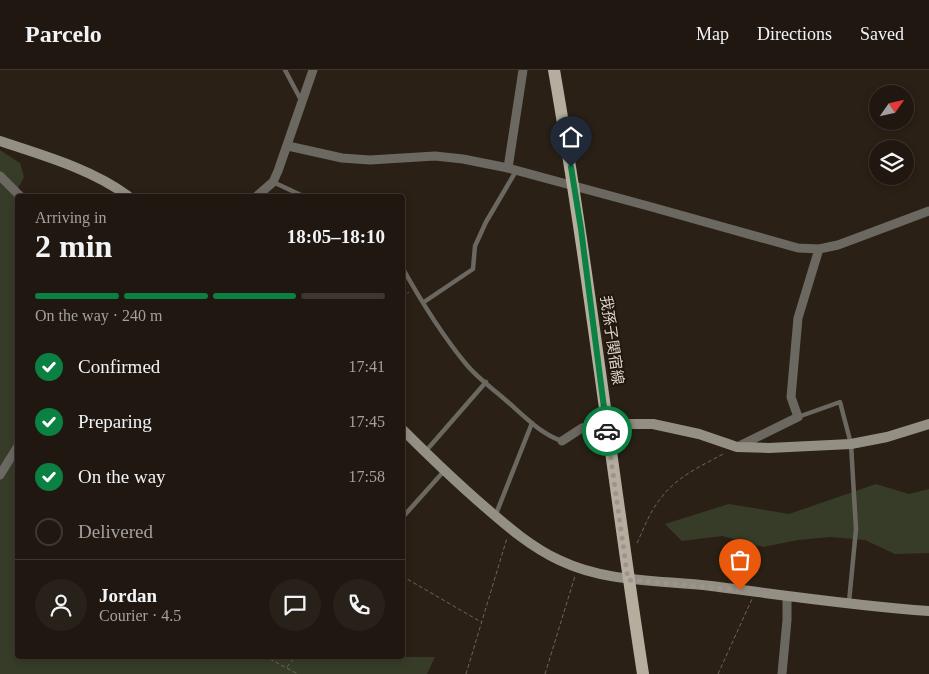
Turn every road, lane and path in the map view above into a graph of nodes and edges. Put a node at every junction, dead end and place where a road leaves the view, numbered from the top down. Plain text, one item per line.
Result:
1 (285, 70) edge
2 (313, 70) edge
3 (523, 70) edge
4 (554, 70) edge
5 (302, 102) junction
6 (0, 141) edge
7 (288, 146) junction
8 (512, 170) junction
9 (0, 176) edge
10 (272, 182) junction
11 (574, 186) junction
12 (18, 194) edge
13 (125, 194) edge
14 (258, 194) edge
15 (299, 194) edge
16 (929, 211) edge
17 (819, 249) junction
18 (405, 272) edge
19 (414, 289) junction
20 (405, 294) edge
21 (424, 302) junction
22 (486, 382) junction
23 (798, 417) junction
24 (532, 423) junction
25 (606, 424) junction
26 (929, 424) edge
27 (405, 432) edge
28 (562, 441) joint
29 (851, 444) junction
30 (737, 447) junction
31 (15, 451) edge
32 (425, 452) junction
33 (444, 471) junction
34 (0, 475) edge
35 (405, 515) edge
36 (495, 516) junction
37 (510, 529) junction
38 (637, 543) dead end
39 (578, 568) junction
40 (405, 578) edge
41 (628, 580) junction
42 (755, 592) junction
43 (787, 596) junction
44 (849, 602) junction
45 (929, 611) edge
46 (482, 622) junction
47 (270, 659) edge
48 (294, 659) edge
49 (287, 668) junction
50 (298, 674) edge
51 (466, 674) edge
52 (545, 674) edge
53 (643, 674) edge
54 (718, 674) edge
55 (782, 674) edge

1 - 5 lane
2 - 5 street
3 - 8 street
4 - 11 main road, 我孫子関宿線
5 - 7 street
6 - 13 street
7 - 8 street
7 - 10 street
8 - 11 street
8 - 21 lane
9 - 12 street
10 - 14 street
10 - 15 lane
11 - 17 street
11 - 25 main road, 我孫子関宿線
16 - 17 street
17 - 23 street
18 - 19 lane
19 - 20 path
19 - 21 lane
21 - 22 lane
22 - 24 lane
22 - 32 lane
23 - 29 lane
23 - 30 street
24 - 28 lane
24 - 36 lane
25 - 28 street
25 - 30 street
25 - 41 main road, 我孫子関宿線
26 - 29 street
27 - 32 street
29 - 30 street
29 - 44 lane
30 - 38 path
31 - 34 street
32 - 33 street
33 - 35 lane
33 - 36 street
36 - 37 street
37 - 39 street
37 - 46 path
39 - 41 street
39 - 52 path
40 - 46 path
41 - 42 street
41 - 53 main road, 我孫子関宿線
42 - 43 street
42 - 54 path
43 - 44 street
43 - 55 street
44 - 45 street
46 - 51 path
47 - 49 path
48 - 49 path
49 - 50 path

